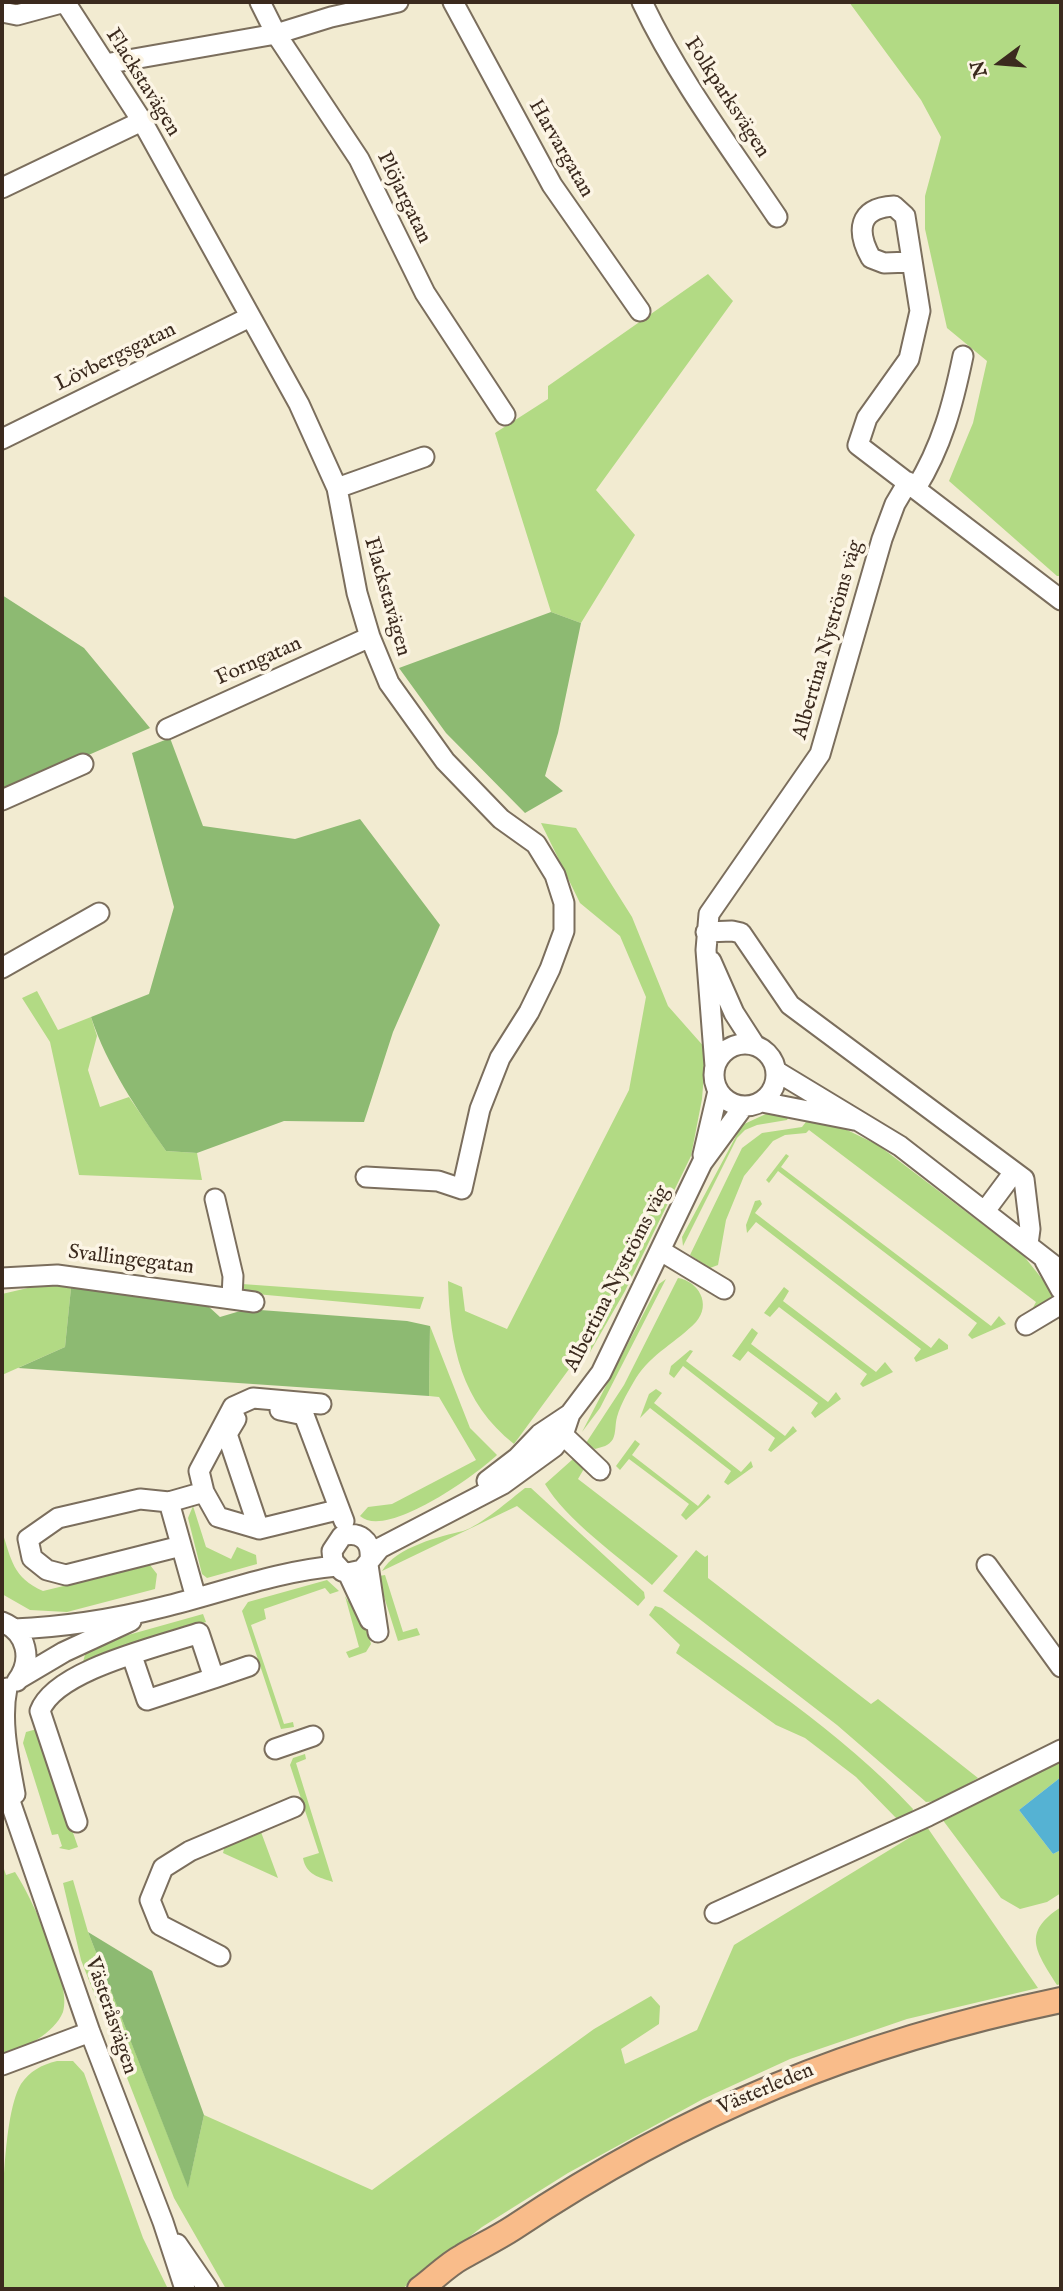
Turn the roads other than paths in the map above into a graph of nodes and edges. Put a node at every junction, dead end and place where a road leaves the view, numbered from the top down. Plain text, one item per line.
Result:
1 (65, 2) edge
2 (260, 2) edge
3 (398, 2) edge
4 (453, 2) edge
5 (642, 2) edge
6 (2, 12) edge
7 (276, 34) junction
8 (105, 64) junction
9 (142, 121) junction
10 (2, 188) edge
11 (777, 216) dead end
12 (911, 262) dead end
13 (640, 312) dead end
14 (250, 317) junction
15 (963, 356) dead end
16 (505, 415) dead end
17 (2, 439) edge
18 (424, 457) dead end
19 (912, 485) junction
20 (337, 488) junction
21 (1061, 600) edge
22 (370, 637) junction
23 (167, 729) dead end
24 (83, 764) dead end
25 (2, 800) edge
26 (99, 913) dead end
27 (706, 941) junction
28 (2, 968) edge
29 (754, 1044) junction
30 (715, 1066) junction
31 (776, 1071) junction
32 (718, 1091) junction
33 (752, 1105) junction
34 (865, 1122) junction
35 (702, 1163) junction
36 (1019, 1175) junction
37 (366, 1177) dead end
38 (215, 1199) dead end
39 (985, 1211) junction
40 (661, 1251) junction
41 (1035, 1251) junction
42 (1061, 1271) edge
43 (2, 1278) edge
44 (724, 1289) dead end
45 (1061, 1290) edge
46 (232, 1298) junction
47 (254, 1302) dead end
48 (1061, 1304) edge
49 (1026, 1325) dead end
50 (312, 1410) junction
51 (570, 1414) junction
52 (563, 1435) junction
53 (600, 1470) dead end
54 (204, 1492) junction
55 (169, 1502) junction
56 (337, 1510) junction
57 (259, 1529) junction
58 (358, 1536) junction
59 (181, 1546) junction
60 (338, 1558) junction
61 (369, 1562) junction
62 (987, 1565) dead end
63 (203, 1596) junction
64 (160, 1608) junction
65 (8, 1626) edge
66 (132, 1656) junction
67 (249, 1666) dead end
68 (1061, 1667) edge
69 (214, 1678) junction
70 (10, 1686) edge
71 (313, 1736) dead end
72 (275, 1749) dead end
73 (1061, 1750) edge
74 (2, 1778) edge
75 (294, 1807) dead end
76 (77, 1822) dead end
77 (19, 1823) junction
78 (715, 1913) dead end
79 (220, 1956) dead end
80 (1061, 2000) edge
81 (90, 2032) junction
82 (2, 2066) edge
83 (163, 2222) junction
84 (496, 2239) junction
85 (185, 2289) edge
86 (208, 2289) edge
87 (420, 2289) edge
88 (445, 2289) edge

1 - 6 street
1 - 8 street, Flackstavägen
2 - 7 street, Plöjargatan
3 - 7 street
4 - 13 street, Harvargatan
5 - 11 street, Folkparksvägen
7 - 8 street
7 - 16 street, Plöjargatan
8 - 9 street, Flackstavägen
9 - 10 street
9 - 14 street, Flackstavägen
12 - 19 street
14 - 17 street, Lövbergsgatan
14 - 20 street, Flackstavägen
15 - 19 street, Albertina Nyströms väg
18 - 20 street
19 - 21 street
19 - 27 street, Albertina Nyströms väg
20 - 22 street, Flackstavägen
22 - 23 street, Forngatan
22 - 37 street, Flackstavägen
24 - 25 street
26 - 28 street
27 - 29 street
27 - 30 street, Albertina Nyströms väg
27 - 36 street
29 - 30 street
29 - 31 street
30 - 32 street
31 - 33 street
31 - 34 street
32 - 33 street
32 - 35 street, Albertina Nyströms väg
33 - 34 street
33 - 35 street, Albertina Nyströms väg
34 - 39 street
35 - 40 street, Albertina Nyströms väg
36 - 39 street
36 - 41 street
38 - 46 street
39 - 41 street
40 - 44 street
40 - 51 street, Albertina Nyströms väg
41 - 42 street
41 - 45 street
43 - 46 street, Svallingegatan
46 - 47 street, Svallingegatan
48 - 49 street
50 - 54 street
50 - 56 street
50 - 57 street
51 - 52 street, Albertina Nyströms väg
51 - 58 street, Albertina Nyströms väg
52 - 53 street
52 - 61 street, Albertina Nyströms väg
54 - 55 street
54 - 57 street
55 - 59 street
55 - 59 street
56 - 57 street
56 - 58 street
56 - 60 street
58 - 60 street
58 - 61 street
59 - 63 street
60 - 61 street
60 - 61 street
60 - 63 street
62 - 68 street
63 - 64 street
64 - 65 street
64 - 70 street
65 - 70 street, Västeråsvägen
66 - 69 street
66 - 69 street
66 - 76 street
67 - 69 street
70 - 77 street, Västeråsvägen
71 - 72 street
73 - 78 street
74 - 77 street, Västeråsvägen
75 - 79 street
77 - 81 street, Västeråsvägen
80 - 84 main road, Västerleden
81 - 82 street
81 - 83 street, Västeråsvägen
83 - 85 street, Västeråsvägen
83 - 86 street, Västeråsvägen
84 - 87 main road, Västerleden
84 - 88 main road, Västerleden

